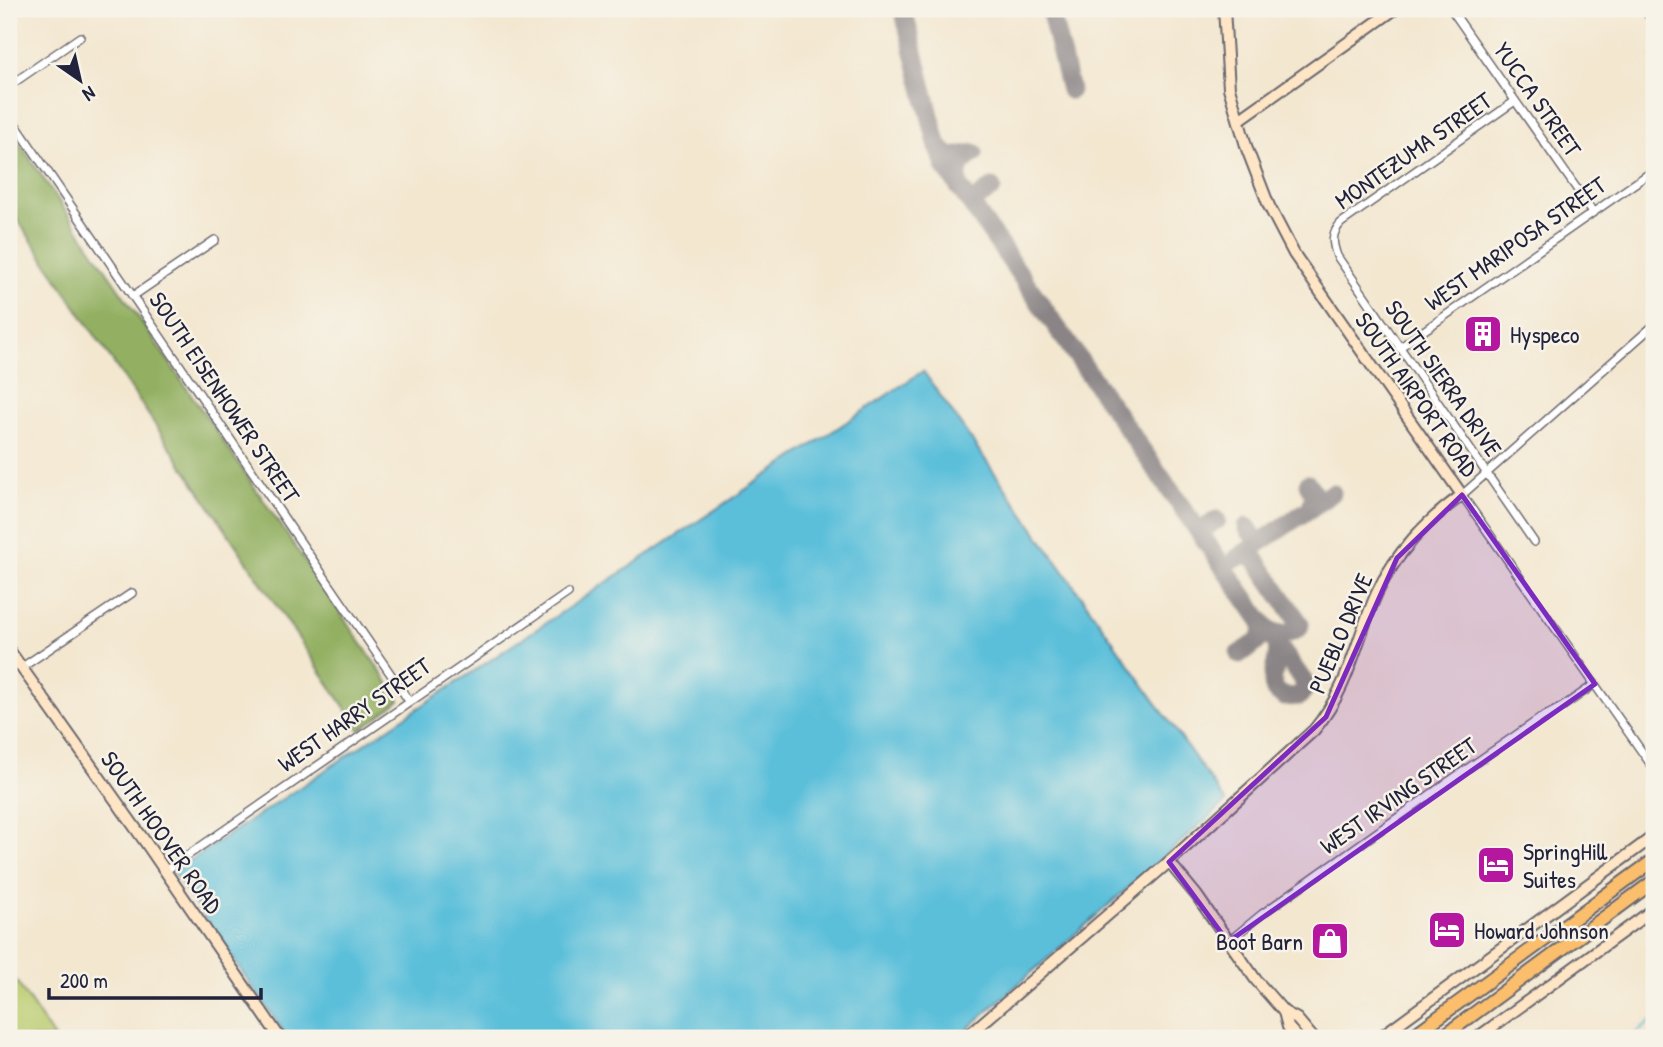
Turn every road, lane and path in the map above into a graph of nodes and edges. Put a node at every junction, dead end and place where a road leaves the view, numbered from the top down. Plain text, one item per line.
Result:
1 (1224, 9) edge
2 (1395, 9) edge
3 (1451, 9) edge
4 (1644, 9) edge
5 (1654, 23) edge
6 (80, 37) dead end
7 (9, 86) edge
8 (1515, 101) junction
9 (9, 115) edge
10 (1238, 120) junction
11 (1654, 170) edge
12 (1593, 212) junction
13 (1334, 231) joint
14 (215, 240) dead end
15 (133, 296) junction
16 (1654, 325) edge
17 (1399, 348) junction
18 (1486, 472) junction
19 (1461, 495) junction
20 (1534, 542) dead end
21 (132, 593) dead end
22 (568, 593) dead end
23 (9, 650) edge
24 (21, 668) junction
25 (1595, 684) junction
26 (410, 701) junction
27 (1654, 769) edge
28 (1654, 836) edge
29 (1654, 860) edge
30 (1169, 862) junction
31 (165, 871) junction
32 (1654, 881) edge
33 (1654, 909) edge
34 (1228, 942) junction
35 (1284, 1012) junction
36 (280, 1038) edge
37 (965, 1038) edge
38 (1298, 1038) edge
39 (1313, 1038) edge
40 (1378, 1038) edge
41 (1410, 1038) edge
42 (1441, 1038) edge
43 (1477, 1038) edge

1 - 10 street, SOUTH AIRPORT ROAD
2 - 10 street
3 - 8 street, YUCCA STREET
4 - 5 street
6 - 7 street
8 - 12 street, YUCCA STREET
8 - 13 street, MONTEZUMA STREET
9 - 15 street, SOUTH EISENHOWER STREET
10 - 19 street, SOUTH AIRPORT ROAD
11 - 12 street, WEST MARIPOSA STREET
12 - 17 street, WEST MARIPOSA STREET
13 - 17 street, SOUTH SIERRA DRIVE
14 - 15 street
15 - 26 street, SOUTH EISENHOWER STREET
16 - 18 street, PUEBLO DRIVE
17 - 18 street, SOUTH SIERRA DRIVE
18 - 19 street, PUEBLO DRIVE
18 - 20 street, SOUTH SIERRA DRIVE
19 - 25 street, SOUTH AIRPORT ROAD
19 - 30 street, PUEBLO DRIVE
21 - 24 street
22 - 26 street, WEST HARRY STREET
23 - 24 street, SOUTH HOOVER ROAD
24 - 31 street, SOUTH HOOVER ROAD
25 - 27 street, SOUTH AIRPORT ROAD
25 - 34 street, WEST IRVING STREET
26 - 31 street, WEST HARRY STREET
28 - 40 street
29 - 41 highway
30 - 34 street
30 - 37 street, PUEBLO DRIVE
31 - 36 street, SOUTH HOOVER ROAD
32 - 42 highway
33 - 43 street
34 - 35 street
35 - 38 street
35 - 39 street

